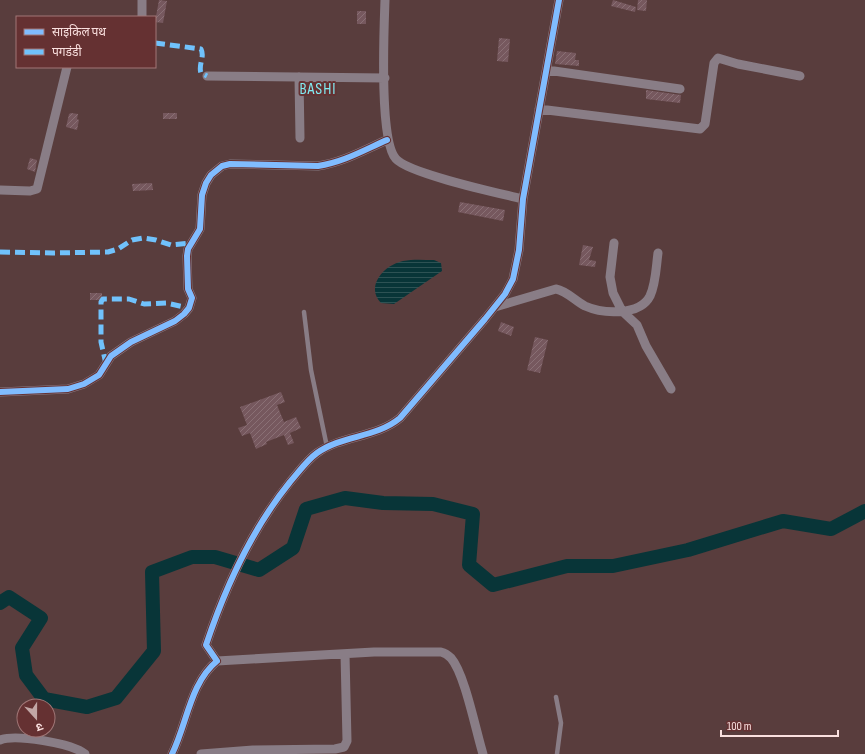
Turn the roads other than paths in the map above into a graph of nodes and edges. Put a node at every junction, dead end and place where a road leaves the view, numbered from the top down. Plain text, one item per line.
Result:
1 (142, 0) edge
2 (384, 0) edge
3 (559, 0) edge
4 (142, 16) edge
5 (67, 68) edge
6 (547, 70) junction
7 (207, 76) dead end
8 (800, 76) dead end
9 (299, 77) junction
10 (385, 78) junction
11 (680, 89) dead end
12 (539, 109) junction
13 (300, 138) dead end
14 (387, 140) junction
15 (0, 190) edge
16 (523, 199) junction
17 (614, 243) dead end
18 (658, 253) dead end
19 (495, 307) junction
20 (622, 311) junction
21 (304, 312) dead end
22 (671, 389) dead end
23 (0, 392) edge
24 (327, 447) junction
25 (345, 654) junction
26 (217, 661) junction
27 (556, 697) dead end
28 (0, 740) edge
29 (84, 754) edge
30 (172, 754) edge
31 (201, 754) edge
32 (483, 754) edge
33 (557, 754) edge

1 - 4 street
2 - 10 street
3 - 6 street
5 - 15 street
6 - 11 street
6 - 12 street
7 - 9 street
8 - 12 street
9 - 10 street
9 - 13 street
10 - 14 street
12 - 16 street
14 - 16 street
14 - 23 street
16 - 19 street
17 - 20 street
18 - 20 street
19 - 20 street
19 - 24 street
20 - 22 street
21 - 24 lane
24 - 26 street
25 - 26 street
25 - 31 street
25 - 32 street
26 - 30 street
27 - 33 lane
28 - 29 street

